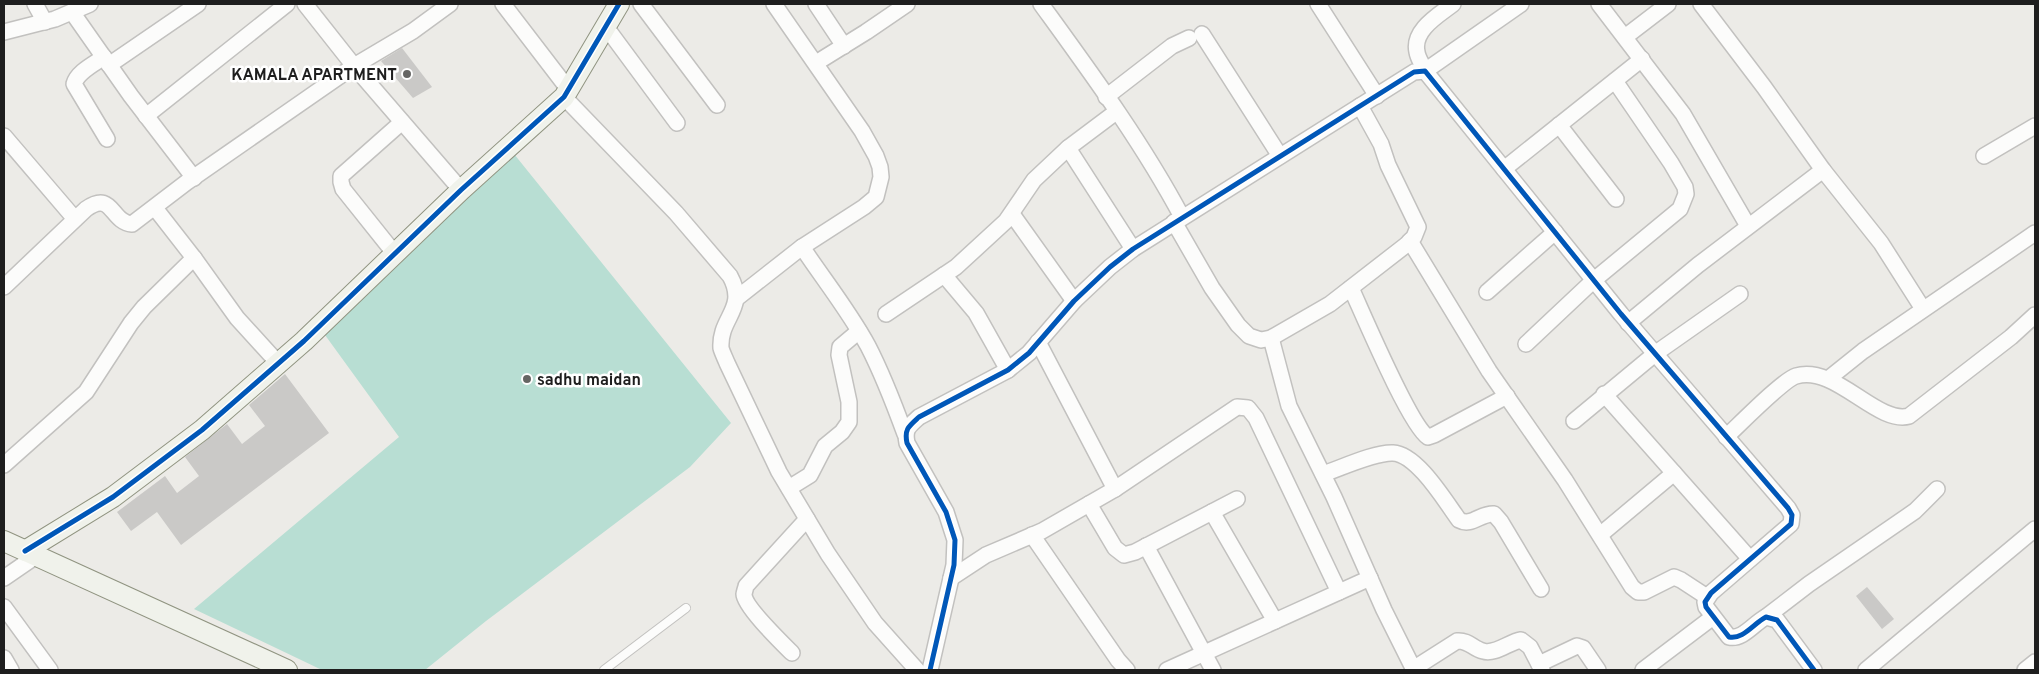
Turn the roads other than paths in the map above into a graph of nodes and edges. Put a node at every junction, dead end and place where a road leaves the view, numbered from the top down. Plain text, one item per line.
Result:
1 (35, 4) edge
2 (90, 4) edge
3 (198, 4) edge
4 (287, 4) edge
5 (305, 4) edge
6 (450, 4) edge
7 (503, 4) edge
8 (619, 4) edge
9 (641, 4) edge
10 (774, 4) edge
11 (816, 4) edge
12 (907, 4) edge
13 (1041, 4) edge
14 (1318, 4) edge
15 (1454, 4) edge
16 (1521, 4) edge
17 (1599, 4) edge
18 (1668, 4) edge
19 (1701, 4) edge
20 (72, 12) junction
21 (45, 22) junction
22 (606, 27) junction
23 (4, 32) edge
24 (1625, 36) junction
25 (844, 46) junction
26 (1642, 60) junction
27 (106, 61) junction
28 (816, 63) junction
29 (354, 66) junction
30 (1425, 71) junction
31 (1615, 81) junction
32 (567, 93) junction
33 (1377, 96) junction
34 (1106, 97) junction
35 (717, 104) dead end
36 (1360, 106) junction
37 (1116, 112) junction
38 (146, 116) junction
39 (402, 122) junction
40 (677, 123) dead end
41 (1559, 124) junction
42 (2035, 126) edge
43 (4, 136) edge
44 (107, 139) dead end
45 (1068, 148) junction
46 (1280, 156) junction
47 (1984, 156) dead end
48 (1504, 169) junction
49 (1823, 170) junction
50 (194, 178) junction
51 (461, 190) junction
52 (1616, 200) dead end
53 (155, 208) junction
54 (1012, 214) junction
55 (75, 219) junction
56 (1178, 220) junction
57 (1748, 226) junction
58 (1555, 232) junction
59 (2035, 233) edge
60 (1410, 241) junction
61 (802, 248) junction
62 (1133, 249) junction
63 (396, 254) junction
64 (194, 258) junction
65 (944, 275) junction
66 (6, 280) edge
67 (1594, 280) junction
68 (1351, 288) junction
69 (1487, 292) dead end
70 (1740, 294) dead end
71 (737, 298) junction
72 (1074, 301) junction
73 (1923, 309) junction
74 (886, 314) dead end
75 (2035, 315) edge
76 (1628, 322) junction
77 (859, 332) junction
78 (1272, 338) junction
79 (1038, 342) junction
80 (1526, 344) dead end
81 (1656, 353) junction
82 (278, 363) junction
83 (1008, 370) junction
84 (1828, 379) junction
85 (1604, 394) junction
86 (1507, 396) junction
87 (1574, 421) dead end
88 (905, 434) junction
89 (1726, 437) junction
90 (4, 465) edge
91 (1322, 474) junction
92 (1674, 474) junction
93 (789, 488) junction
94 (1115, 489) junction
95 (1937, 489) dead end
96 (1237, 499) dead end
97 (1089, 504) junction
98 (1212, 512) junction
99 (807, 519) junction
100 (2035, 529) edge
101 (1032, 535) junction
102 (1600, 535) junction
103 (4, 541) edge
104 (1146, 546) junction
105 (31, 553) junction
106 (1750, 559) junction
107 (4, 578) edge
108 (951, 578) junction
109 (1370, 578) junction
110 (1541, 589) dead end
111 (1339, 592) junction
112 (1707, 597) junction
113 (4, 607) edge
114 (686, 608) dead end
115 (1713, 617) junction
116 (1766, 617) junction
117 (1275, 621) junction
118 (792, 653) dead end
119 (1203, 654) junction
120 (4, 658) edge
121 (2035, 662) edge
122 (1540, 667) edge
123 (11, 670) edge
124 (50, 670) edge
125 (286, 670) edge
126 (604, 670) edge
127 (917, 670) edge
128 (930, 670) edge
129 (1127, 670) edge
130 (1167, 670) edge
131 (1213, 670) edge
132 (1414, 670) edge
133 (1598, 670) edge
134 (1643, 670) edge
135 (1814, 670) edge
136 (1866, 670) edge
137 (2026, 670) edge

1 - 21 street
2 - 20 street
3 - 27 street
4 - 38 street
5 - 29 street
6 - 29 street
7 - 32 street
8 - 22 street
9 - 35 street
10 - 28 street
11 - 25 street
12 - 25 street
13 - 34 street
14 - 33 street
15 - 30 street
16 - 30 street
17 - 24 street
18 - 24 street
19 - 49 street
20 - 21 street
20 - 27 street
21 - 23 street
22 - 32 street
22 - 40 street
24 - 26 street
25 - 28 street
26 - 31 street
26 - 57 street
27 - 38 street
27 - 44 street
28 - 61 street
29 - 39 street
29 - 50 street
30 - 33 street
30 - 48 street
31 - 41 street
31 - 67 street
32 - 51 street
32 - 71 street
33 - 36 street
34 - 37 street
34 - 46 street
36 - 46 street
36 - 60 street
37 - 45 street
37 - 56 street
38 - 50 street
39 - 51 street
39 - 63 street
41 - 48 street
41 - 52 street
42 - 47 street
43 - 55 street
45 - 54 street
45 - 62 street
46 - 56 street
48 - 58 street
49 - 57 street
49 - 73 street
50 - 53 street
51 - 63 street
53 - 55 street
53 - 64 street
54 - 65 street
54 - 72 street
55 - 66 street
56 - 62 street
56 - 78 street
57 - 76 street
58 - 67 street
58 - 69 street
59 - 73 street
60 - 68 street
60 - 86 street
61 - 71 street
61 - 77 street
62 - 72 street
63 - 82 street
64 - 82 street
64 - 90 street
65 - 74 street
65 - 83 street
67 - 76 street
67 - 80 street
68 - 78 street
68 - 86 street
70 - 81 street
71 - 93 street
72 - 79 street
73 - 84 street
75 - 84 street
76 - 81 street
77 - 88 street
77 - 93 street
78 - 91 street
79 - 83 street
79 - 94 street
81 - 85 street
81 - 89 street
82 - 105 street
83 - 88 street
84 - 89 street
85 - 87 street
85 - 92 street
86 - 102 street
88 - 108 street
89 - 106 street
91 - 109 street
91 - 110 street
92 - 102 street
92 - 106 street
93 - 99 street
94 - 97 street
94 - 111 street
95 - 116 street
96 - 98 street
97 - 101 street
97 - 104 street
98 - 104 street
98 - 117 street
99 - 118 street
99 - 127 street
100 - 136 street
101 - 108 street
101 - 129 street
102 - 112 street
103 - 105 street
104 - 119 street
105 - 107 street
105 - 125 street
106 - 112 street
108 - 128 street
109 - 111 street
109 - 132 street
111 - 117 street
112 - 115 street
113 - 124 street
114 - 126 lane
115 - 116 street
115 - 134 street
116 - 135 street
117 - 119 street
119 - 130 street
119 - 131 street
120 - 123 street
121 - 137 street
122 - 132 street
122 - 133 street

